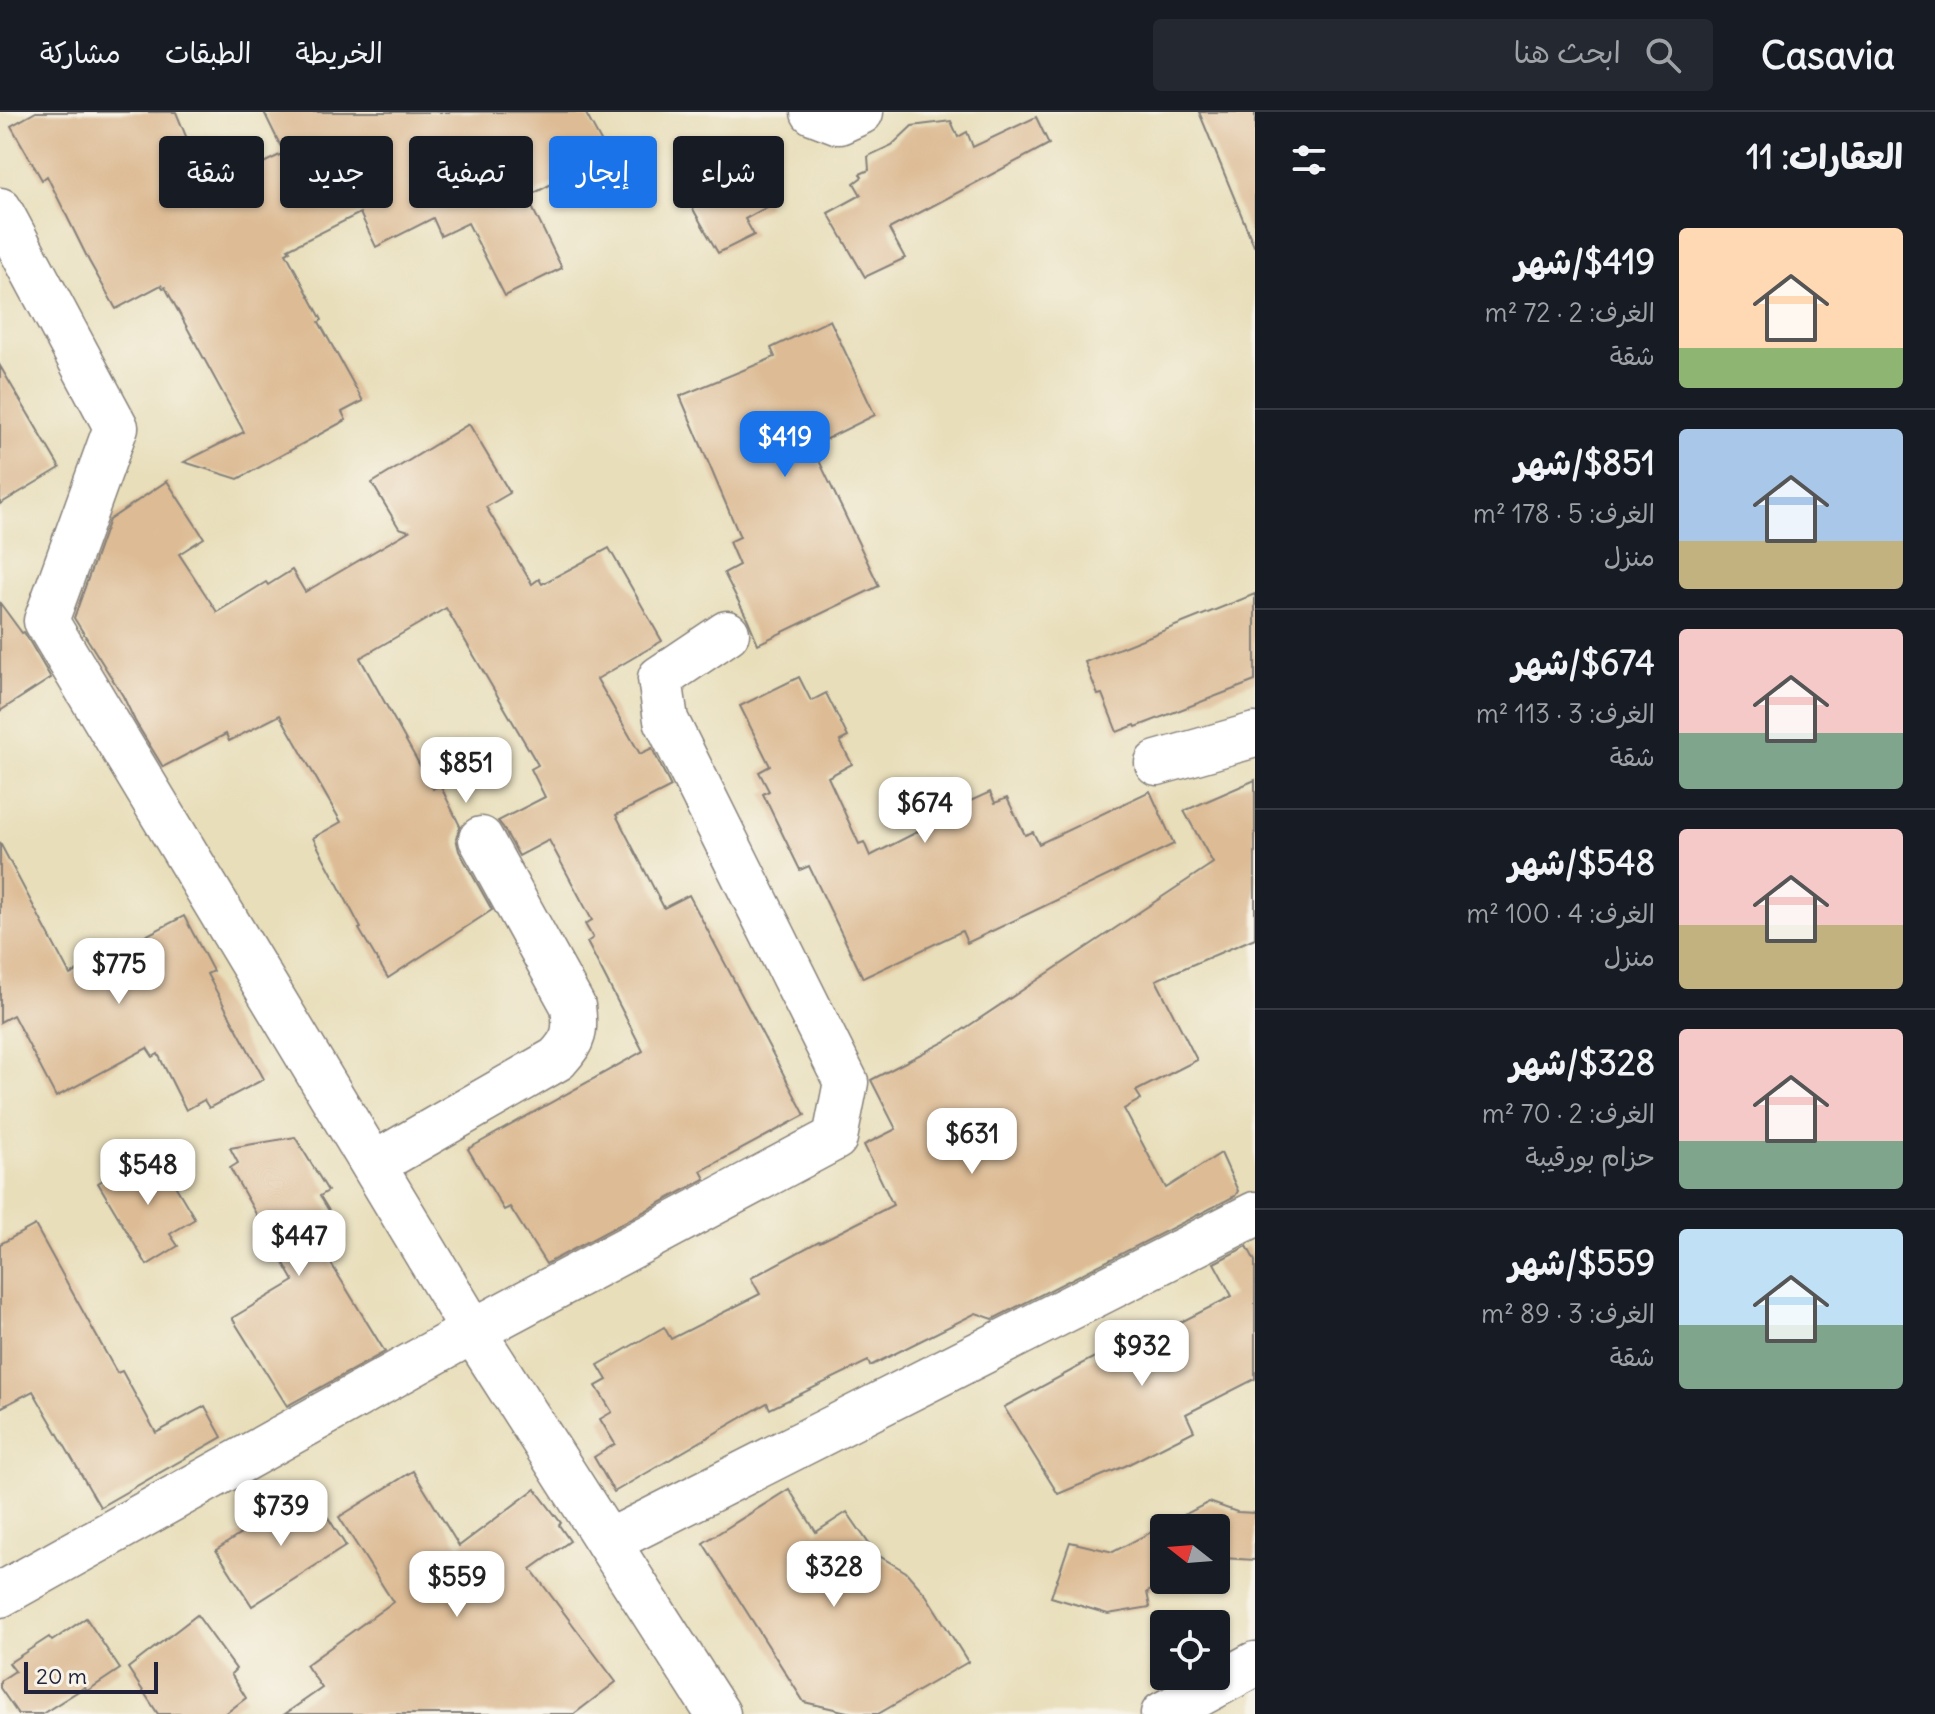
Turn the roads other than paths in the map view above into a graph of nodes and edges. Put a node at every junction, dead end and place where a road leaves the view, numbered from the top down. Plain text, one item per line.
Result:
1 (813, 112) edge
2 (861, 112) edge
3 (0, 210) edge
4 (727, 633) dead end
5 (1255, 735) edge
6 (1157, 763) dead end
7 (481, 839) dead end
8 (374, 1164) junction
9 (1255, 1214) edge
10 (473, 1331) junction
11 (608, 1542) junction
12 (0, 1595) edge
13 (1255, 1664) edge
14 (718, 1714) edge
15 (1163, 1714) edge

1 - 2 main road
3 - 8 main road
4 - 10 main road
5 - 6 main road
7 - 8 main road
8 - 10 main road
9 - 11 main road
10 - 11 main road
10 - 12 main road
11 - 14 main road
13 - 15 main road

